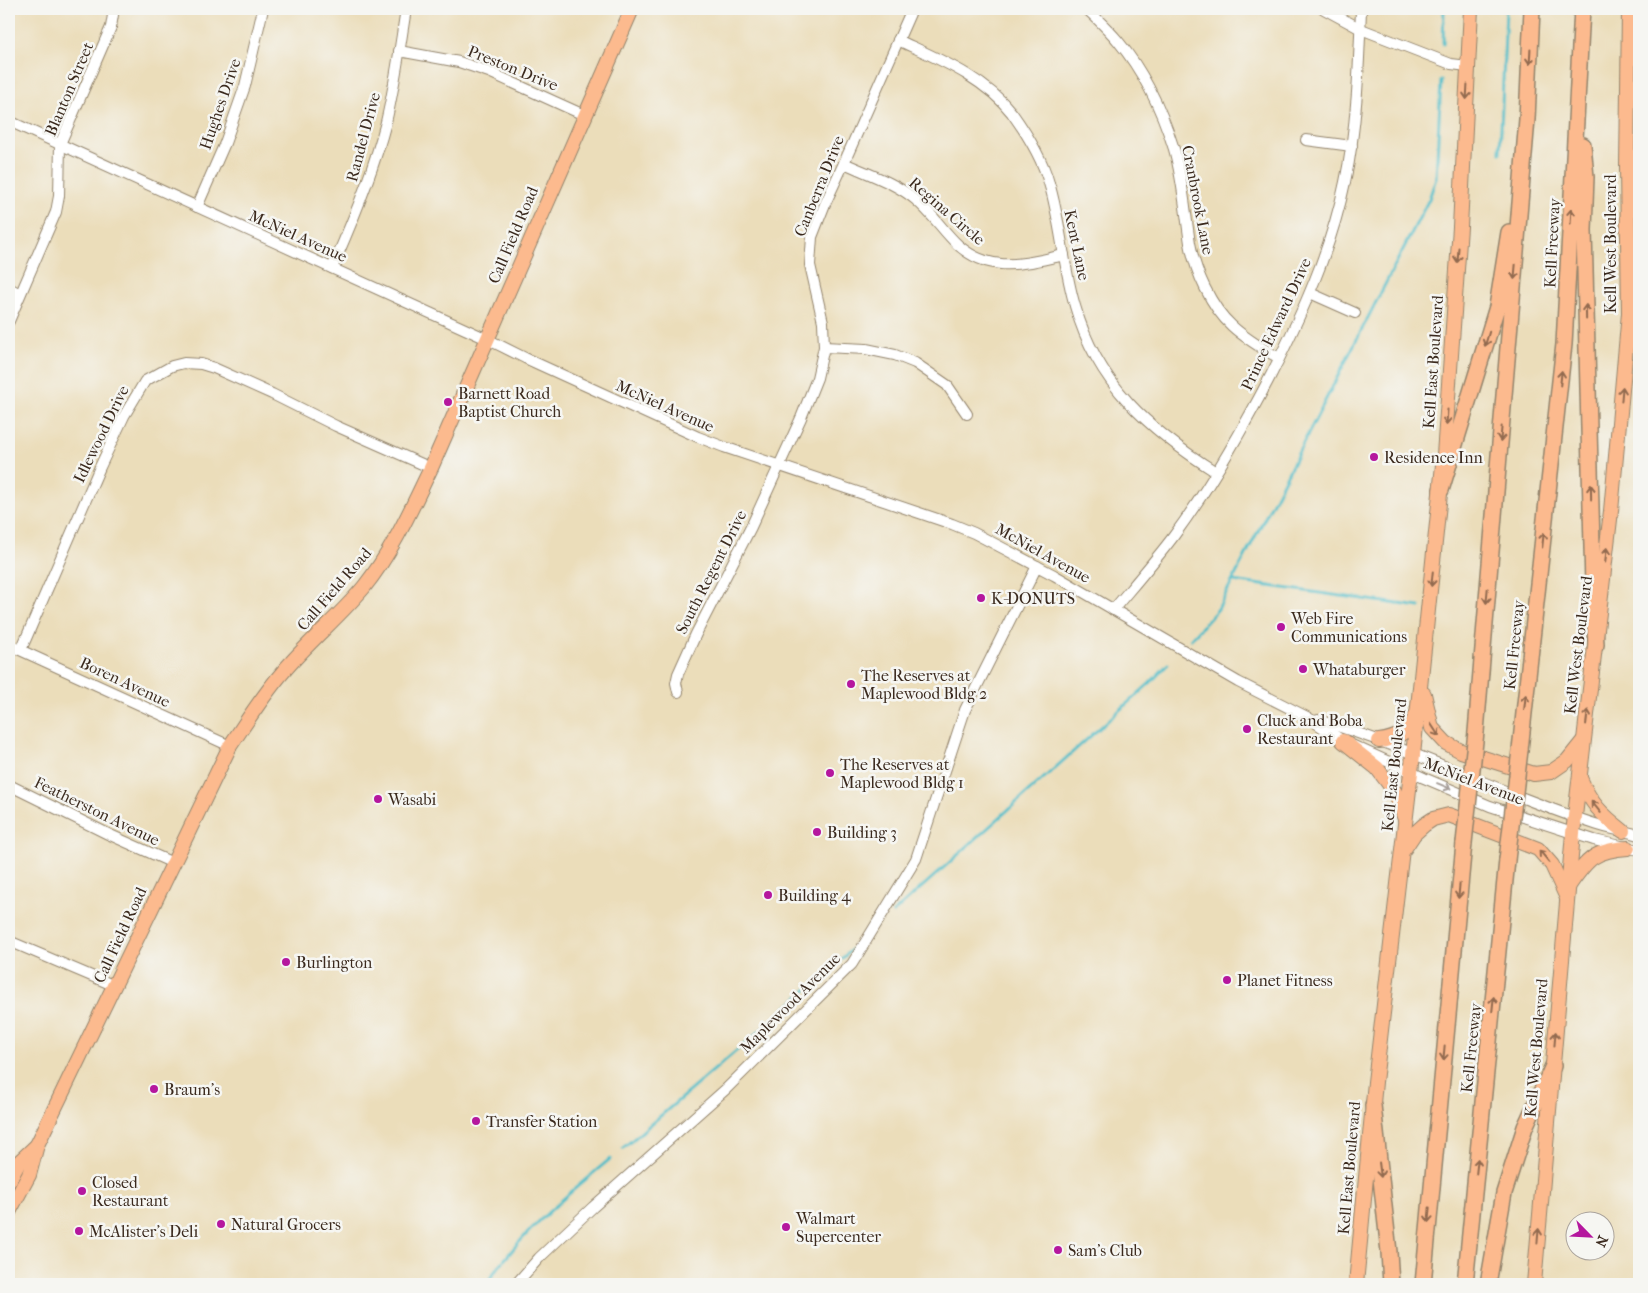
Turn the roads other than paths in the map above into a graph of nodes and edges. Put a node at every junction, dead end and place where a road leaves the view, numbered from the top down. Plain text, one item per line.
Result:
1 (114, 9) edge
2 (264, 9) edge
3 (406, 9) edge
4 (632, 9) edge
5 (912, 9) edge
6 (1087, 9) edge
7 (1324, 9) edge
8 (1361, 9) edge
9 (1471, 9) edge
10 (1532, 9) edge
11 (1582, 9) edge
12 (1587, 9) edge
13 (1629, 9) edge
14 (1361, 29) junction
15 (898, 40) junction
16 (399, 51) junction
17 (1580, 58) junction
18 (1468, 66) junction
19 (1578, 90) junction
20 (584, 115) junction
21 (1527, 119) junction
22 (9, 121) edge
23 (1306, 140) dead end
24 (60, 144) junction
25 (1352, 146) junction
26 (844, 163) junction
27 (197, 207) junction
28 (1064, 255) junction
29 (332, 268) junction
30 (9, 288) edge
31 (1310, 293) junction
32 (20, 294) junction
33 (1355, 313) dead end
34 (9, 321) edge
35 (487, 339) junction
36 (824, 347) junction
37 (1279, 358) junction
38 (967, 414) dead end
39 (778, 466) junction
40 (431, 468) junction
41 (1216, 472) junction
42 (1441, 490) junction
43 (1037, 566) junction
44 (1113, 610) junction
45 (9, 645) edge
46 (1596, 646) junction
47 (21, 650) junction
48 (1421, 684) junction
49 (678, 692) dead end
50 (1418, 708) junction
51 (1307, 717) junction
52 (1343, 740) junction
53 (1379, 741) junction
54 (1584, 741) junction
55 (230, 746) junction
56 (1414, 755) junction
57 (1411, 772) junction
58 (1579, 776) junction
59 (9, 785) edge
60 (1574, 817) junction
61 (1406, 820) junction
62 (1623, 831) junction
63 (1572, 833) junction
64 (1639, 835) edge
65 (1634, 849) edge
66 (1402, 853) junction
67 (173, 864) junction
68 (1567, 893) junction
69 (9, 940) edge
70 (115, 986) junction
71 (1553, 1066) junction
72 (1372, 1105) junction
73 (38, 1145) junction
74 (9, 1181) edge
75 (9, 1212) edge
76 (516, 1284) edge
77 (1356, 1284) edge
78 (1391, 1284) edge
79 (1423, 1284) edge
80 (1465, 1284) edge
81 (1488, 1284) edge
82 (1534, 1284) edge

1 - 24 street, Blanton Street
2 - 27 street, Hughes Drive
3 - 16 street, Randel Drive
4 - 20 main road, Call Field Road
5 - 15 street, Canberra Drive
6 - 37 street, Cranbrook Lane
7 - 14 street
8 - 14 street, Prince Edward Drive
9 - 18 main road, Kell East Boulevard
10 -> 21 highway, Kell Freeway
11 - 17 highway, Kell Freeway
12 - 17 highway
46 -> 13 main road, Kell West Boulevard
14 - 18 street
14 - 25 street, Prince Edward Drive
15 - 26 street, Canberra Drive
15 - 28 street, Kent Lane
16 - 20 street, Preston Drive
16 - 29 street, Randel Drive
17 - 19 highway, Kell Freeway
18 -> 42 main road, Kell East Boulevard
46 -> 19 highway
80 -> 19 highway, Kell Freeway, bridge
20 - 35 main road, Call Field Road
21 -> 42 highway
21 -> 79 highway, Kell Freeway, bridge
22 - 24 street, McNiel Avenue
23 - 25 street
24 - 27 street, McNiel Avenue
24 - 32 street, Blanton Street
25 - 31 street, Prince Edward Drive
26 - 28 street, Regina Circle
26 - 36 street, Canberra Drive
27 - 29 street, McNiel Avenue
28 - 41 street, Kent Lane
29 - 35 street, McNiel Avenue
30 - 32 street
31 - 33 street
31 - 37 street, Prince Edward Drive
32 - 34 street, Blanton Street
35 - 39 street, McNiel Avenue
35 - 40 main road, Call Field Road
36 - 38 street
36 - 39 street, Canberra Drive
37 - 41 street, Prince Edward Drive
39 - 43 street, McNiel Avenue
39 - 49 street, South Regent Drive
40 - 47 street, Idlewood Drive
40 - 55 main road, Call Field Road
41 - 44 street, Prince Edward Drive
42 -> 48 main road, Kell East Boulevard
43 - 44 street, McNiel Avenue
43 - 76 street, Maplewood Avenue
44 - 51 street, McNiel Avenue
45 - 47 street, Boren Avenue
54 -> 46 main road, Kell West Boulevard
47 - 55 street, Boren Avenue
48 - 50 main road, Kell East Boulevard
48 -> 54 main road
50 - 53 main road
50 - 56 main road, Kell East Boulevard
51 - 52 street, McNiel Avenue
51 - 53 street, McNiel Avenue
52 - 57 street, McNiel Avenue
52 - 61 main road
53 - 56 street, McNiel Avenue
54 - 58 main road, Kell West Boulevard
55 - 67 main road, Call Field Road
56 - 57 main road, Kell East Boulevard
56 - 60 street, McNiel Avenue
57 - 61 main road, Kell East Boulevard
57 -> 63 street, McNiel Avenue
58 - 60 main road, Kell West Boulevard
62 -> 58 main road
59 - 67 street, Featherston Avenue
60 - 62 street, McNiel Avenue
60 - 63 main road, Kell West Boulevard
61 - 66 main road, Kell East Boulevard
62 - 64 street, McNiel Avenue
63 - 65 street, McNiel Avenue
63 - 68 main road, Kell West Boulevard
65 - 68 main road
68 -> 66 main road
66 - 72 main road, Kell East Boulevard
67 - 70 main road, Call Field Road
71 -> 68 main road, Kell West Boulevard
69 - 70 street
70 - 73 main road, Call Field Road
71 - 81 highway
82 -> 71 main road, Kell West Boulevard
72 - 77 main road, Kell East Boulevard
72 -> 78 highway
73 - 74 main road, Call Field Road
73 - 75 main road, Call Field Road

